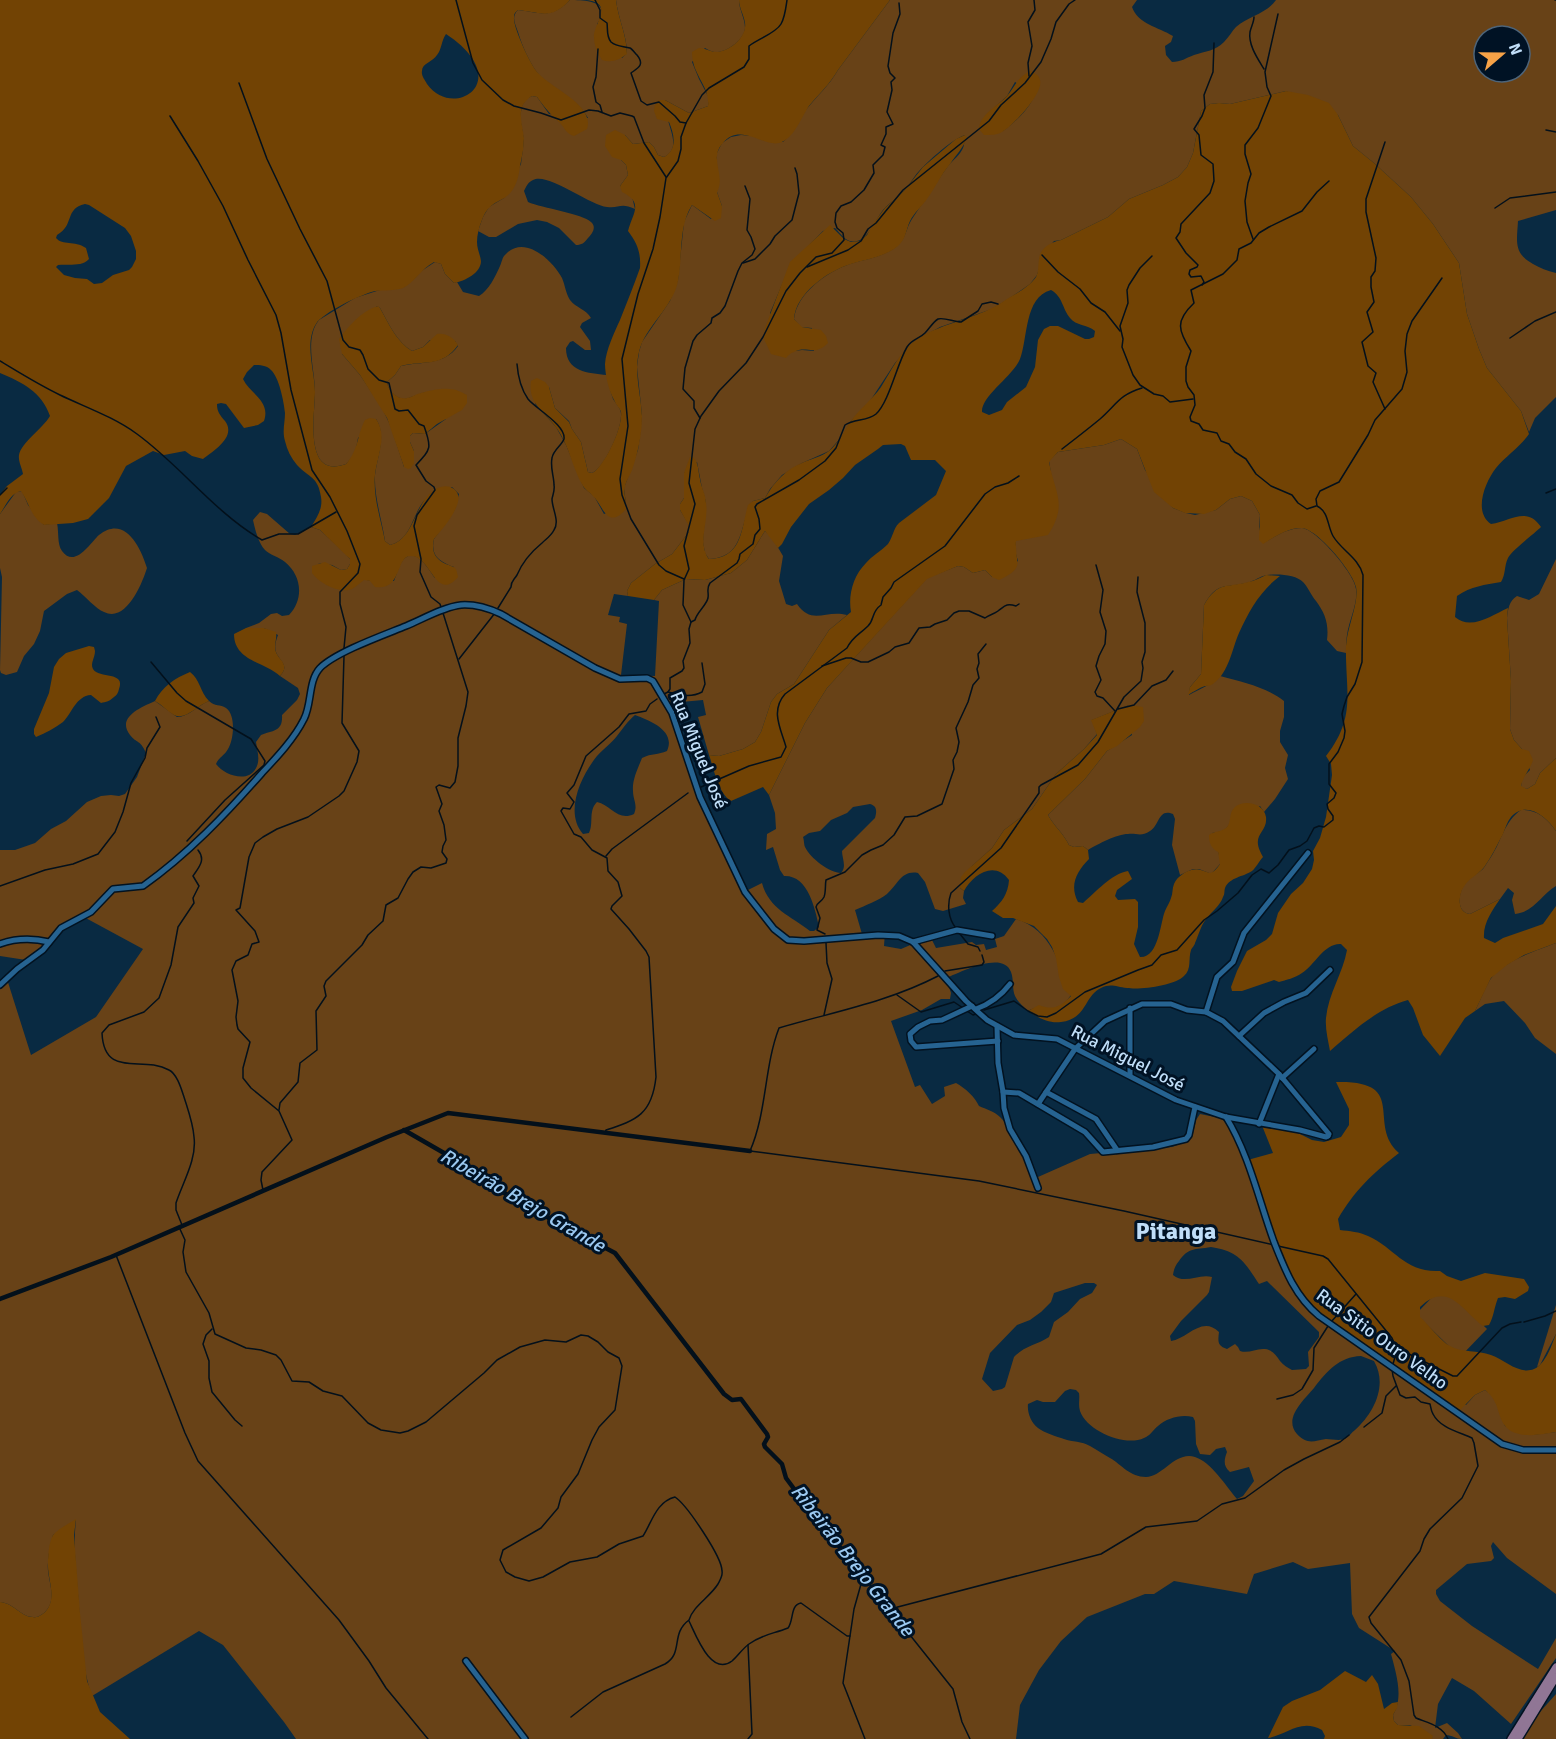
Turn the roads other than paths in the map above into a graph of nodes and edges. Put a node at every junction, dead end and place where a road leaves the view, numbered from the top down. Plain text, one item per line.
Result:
1 (1308, 853) dead end
2 (992, 936) dead end
3 (49, 942) junction
4 (913, 942) junction
5 (0, 944) edge
6 (1330, 970) dead end
7 (1010, 984) dead end
8 (0, 985) edge
9 (974, 1007) junction
10 (1130, 1008) junction
11 (1206, 1012) junction
12 (998, 1026) junction
13 (1239, 1036) junction
14 (998, 1041) junction
15 (1075, 1049) junction
16 (1314, 1049) dead end
17 (1130, 1075) junction
18 (1280, 1076) junction
19 (1004, 1092) junction
20 (1046, 1092) junction
21 (1038, 1104) junction
22 (1195, 1107) junction
23 (1226, 1117) junction
24 (1259, 1124) junction
25 (1118, 1150) junction
26 (1038, 1188) dead end
27 (1556, 1450) edge
28 (466, 1661) dead end
29 (1556, 1667) edge
30 (1556, 1677) edge
31 (1553, 1686) edge
32 (525, 1739) edge
33 (1511, 1739) edge
34 (1518, 1739) edge

1 - 11 street
2 - 4 street
3 - 4 street, Rua Miguel José
3 - 5 street
3 - 8 street
4 - 9 street, Rua Miguel José
6 - 13 street
7 - 9 street
9 - 12 street, Rua Miguel José
9 - 14 street
10 - 11 street
10 - 15 street
10 - 17 street
11 - 13 street
12 - 14 street
12 - 15 street, Rua Miguel José
13 - 18 street
14 - 19 street
15 - 17 street, Rua Miguel José
15 - 20 street
16 - 18 street
17 - 22 street, Rua Miguel José
18 - 24 street
18 - 24 street, Rua Miguel José
19 - 21 street
19 - 26 street
20 - 21 street
20 - 25 street
21 - 25 street
22 - 23 street, Rua Miguel José
22 - 25 street
23 - 24 street, Rua Miguel José
23 - 27 street, Rua Sitio Ouro Velho
28 - 32 street
29 - 33 main road
30 - 31 main road
31 - 34 main road

